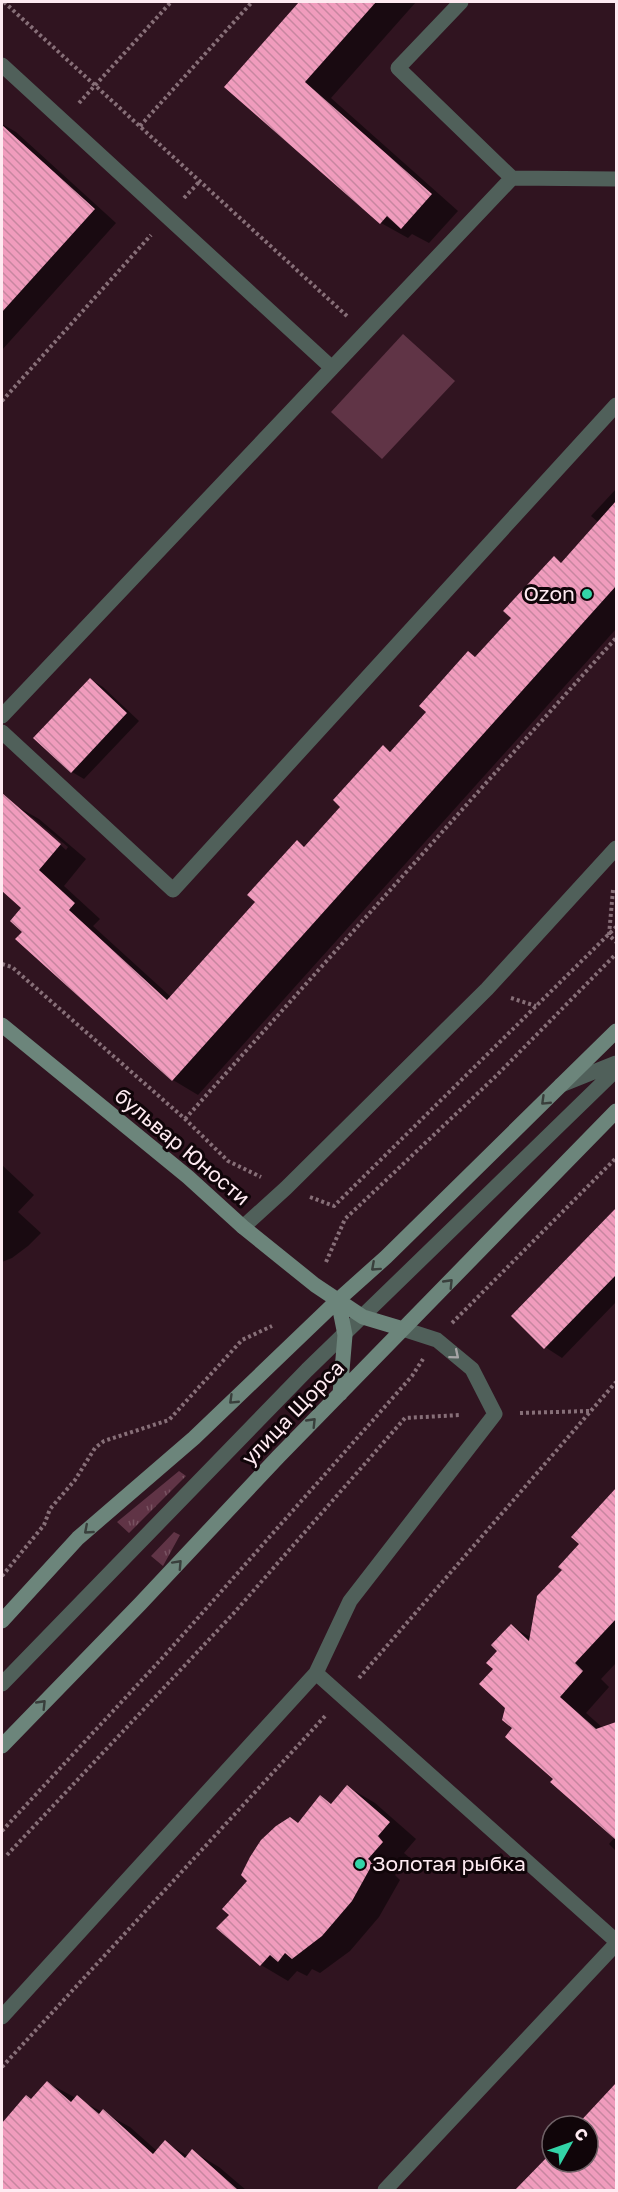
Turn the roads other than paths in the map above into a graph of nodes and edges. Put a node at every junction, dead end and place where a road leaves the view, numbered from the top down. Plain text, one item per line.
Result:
1 (461, 2) edge
2 (2, 65) edge
3 (512, 178) junction
4 (616, 180) edge
5 (332, 368) junction
6 (616, 405) edge
7 (2, 716) edge
8 (2, 732) edge
9 (616, 848) edge
10 (2, 1025) edge
11 (616, 1031) edge
12 (616, 1063) edge
13 (616, 1070) edge
14 (561, 1085) junction
15 (616, 1111) edge
16 (243, 1227) junction
17 (338, 1300) junction
18 (363, 1317) junction
19 (403, 1329) junction
20 (345, 1335) junction
21 (340, 1394) junction
22 (2, 1621) edge
23 (316, 1673) junction
24 (2, 1684) edge
25 (2, 1746) edge
26 (616, 1943) edge
27 (2, 2017) edge
28 (385, 2190) edge

1 - 3 street
2 - 5 street
3 - 4 street
3 - 5 street
5 - 7 street
6 - 8 street
9 - 16 street
10 - 16 main road, бульвар Юности
11 - 14 main road
12 - 14 street
13 - 18 street, улица Щорса
14 -> 17 main road
19 -> 15 main road, улица Щорса
16 - 17 main road, бульвар Юности
17 - 18 main road, бульвар Юности
17 - 20 main road
17 -> 22 main road
18 - 19 main road, бульвар Юности
18 - 20 street, улица Щорса
19 - 21 main road, улица Щорса
19 -> 23 street
20 - 21 main road
20 - 24 street, улица Щорса
25 -> 21 main road, улица Щорса
23 - 26 street
23 - 27 street
26 - 28 street

